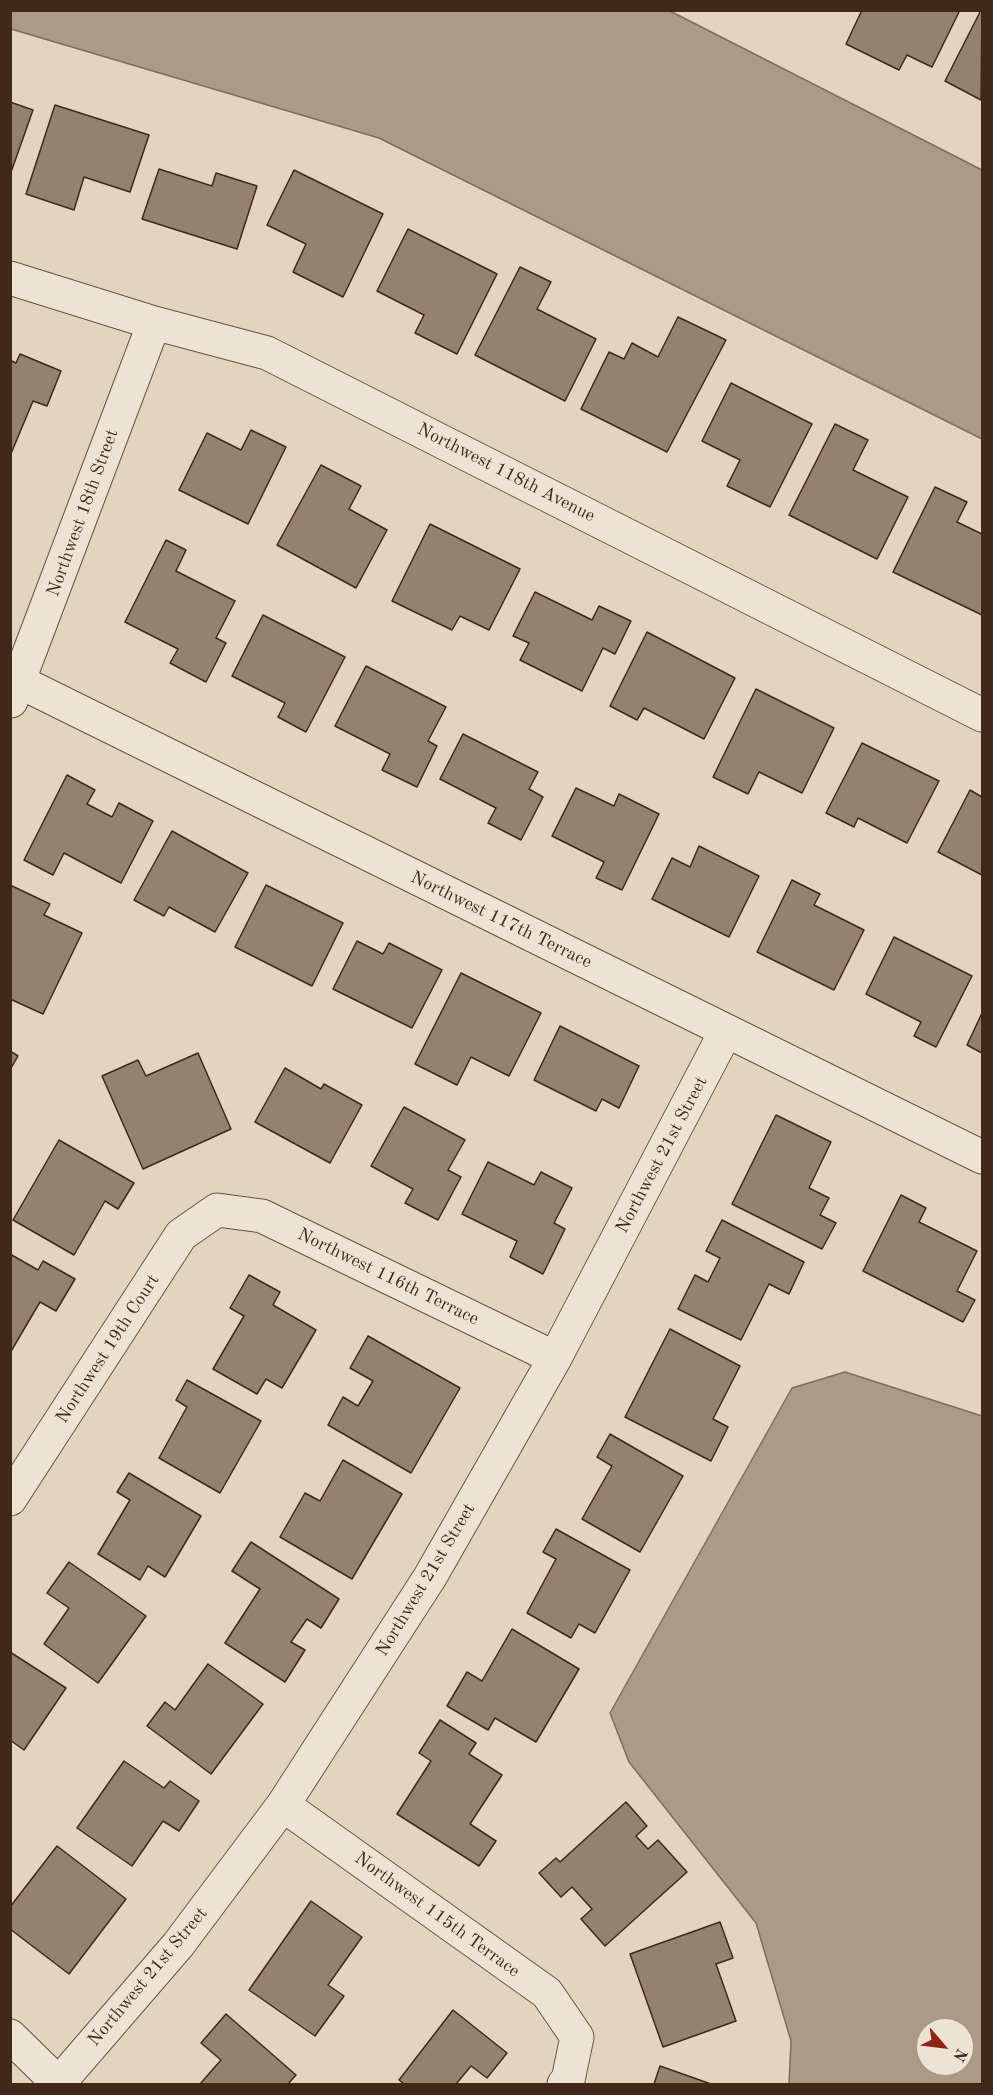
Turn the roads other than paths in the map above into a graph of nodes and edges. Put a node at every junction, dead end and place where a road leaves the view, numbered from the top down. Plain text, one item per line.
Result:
1 (10, 278) edge
2 (154, 323) junction
3 (15, 692) edge
4 (982, 715) edge
5 (726, 1031) junction
6 (982, 1157) edge
7 (217, 1210) joint
8 (555, 1358) junction
9 (10, 1499) edge
10 (283, 1805) junction
11 (10, 2036) edge
12 (58, 2084) edge
13 (564, 2085) edge

1 - 2 street, Northwest 118th Avenue
2 - 3 street, Northwest 18th Street
2 - 4 street, Northwest 118th Avenue
3 - 5 street, Northwest 117th Terrace
5 - 6 street, Northwest 117th Terrace
5 - 8 street, Northwest 21st Street
7 - 8 street, Northwest 116th Terrace
7 - 9 street, Northwest 19th Court
8 - 10 street, Northwest 21st Street
10 - 12 street, Northwest 21st Street
10 - 13 street, Northwest 115th Terrace
11 - 12 street

